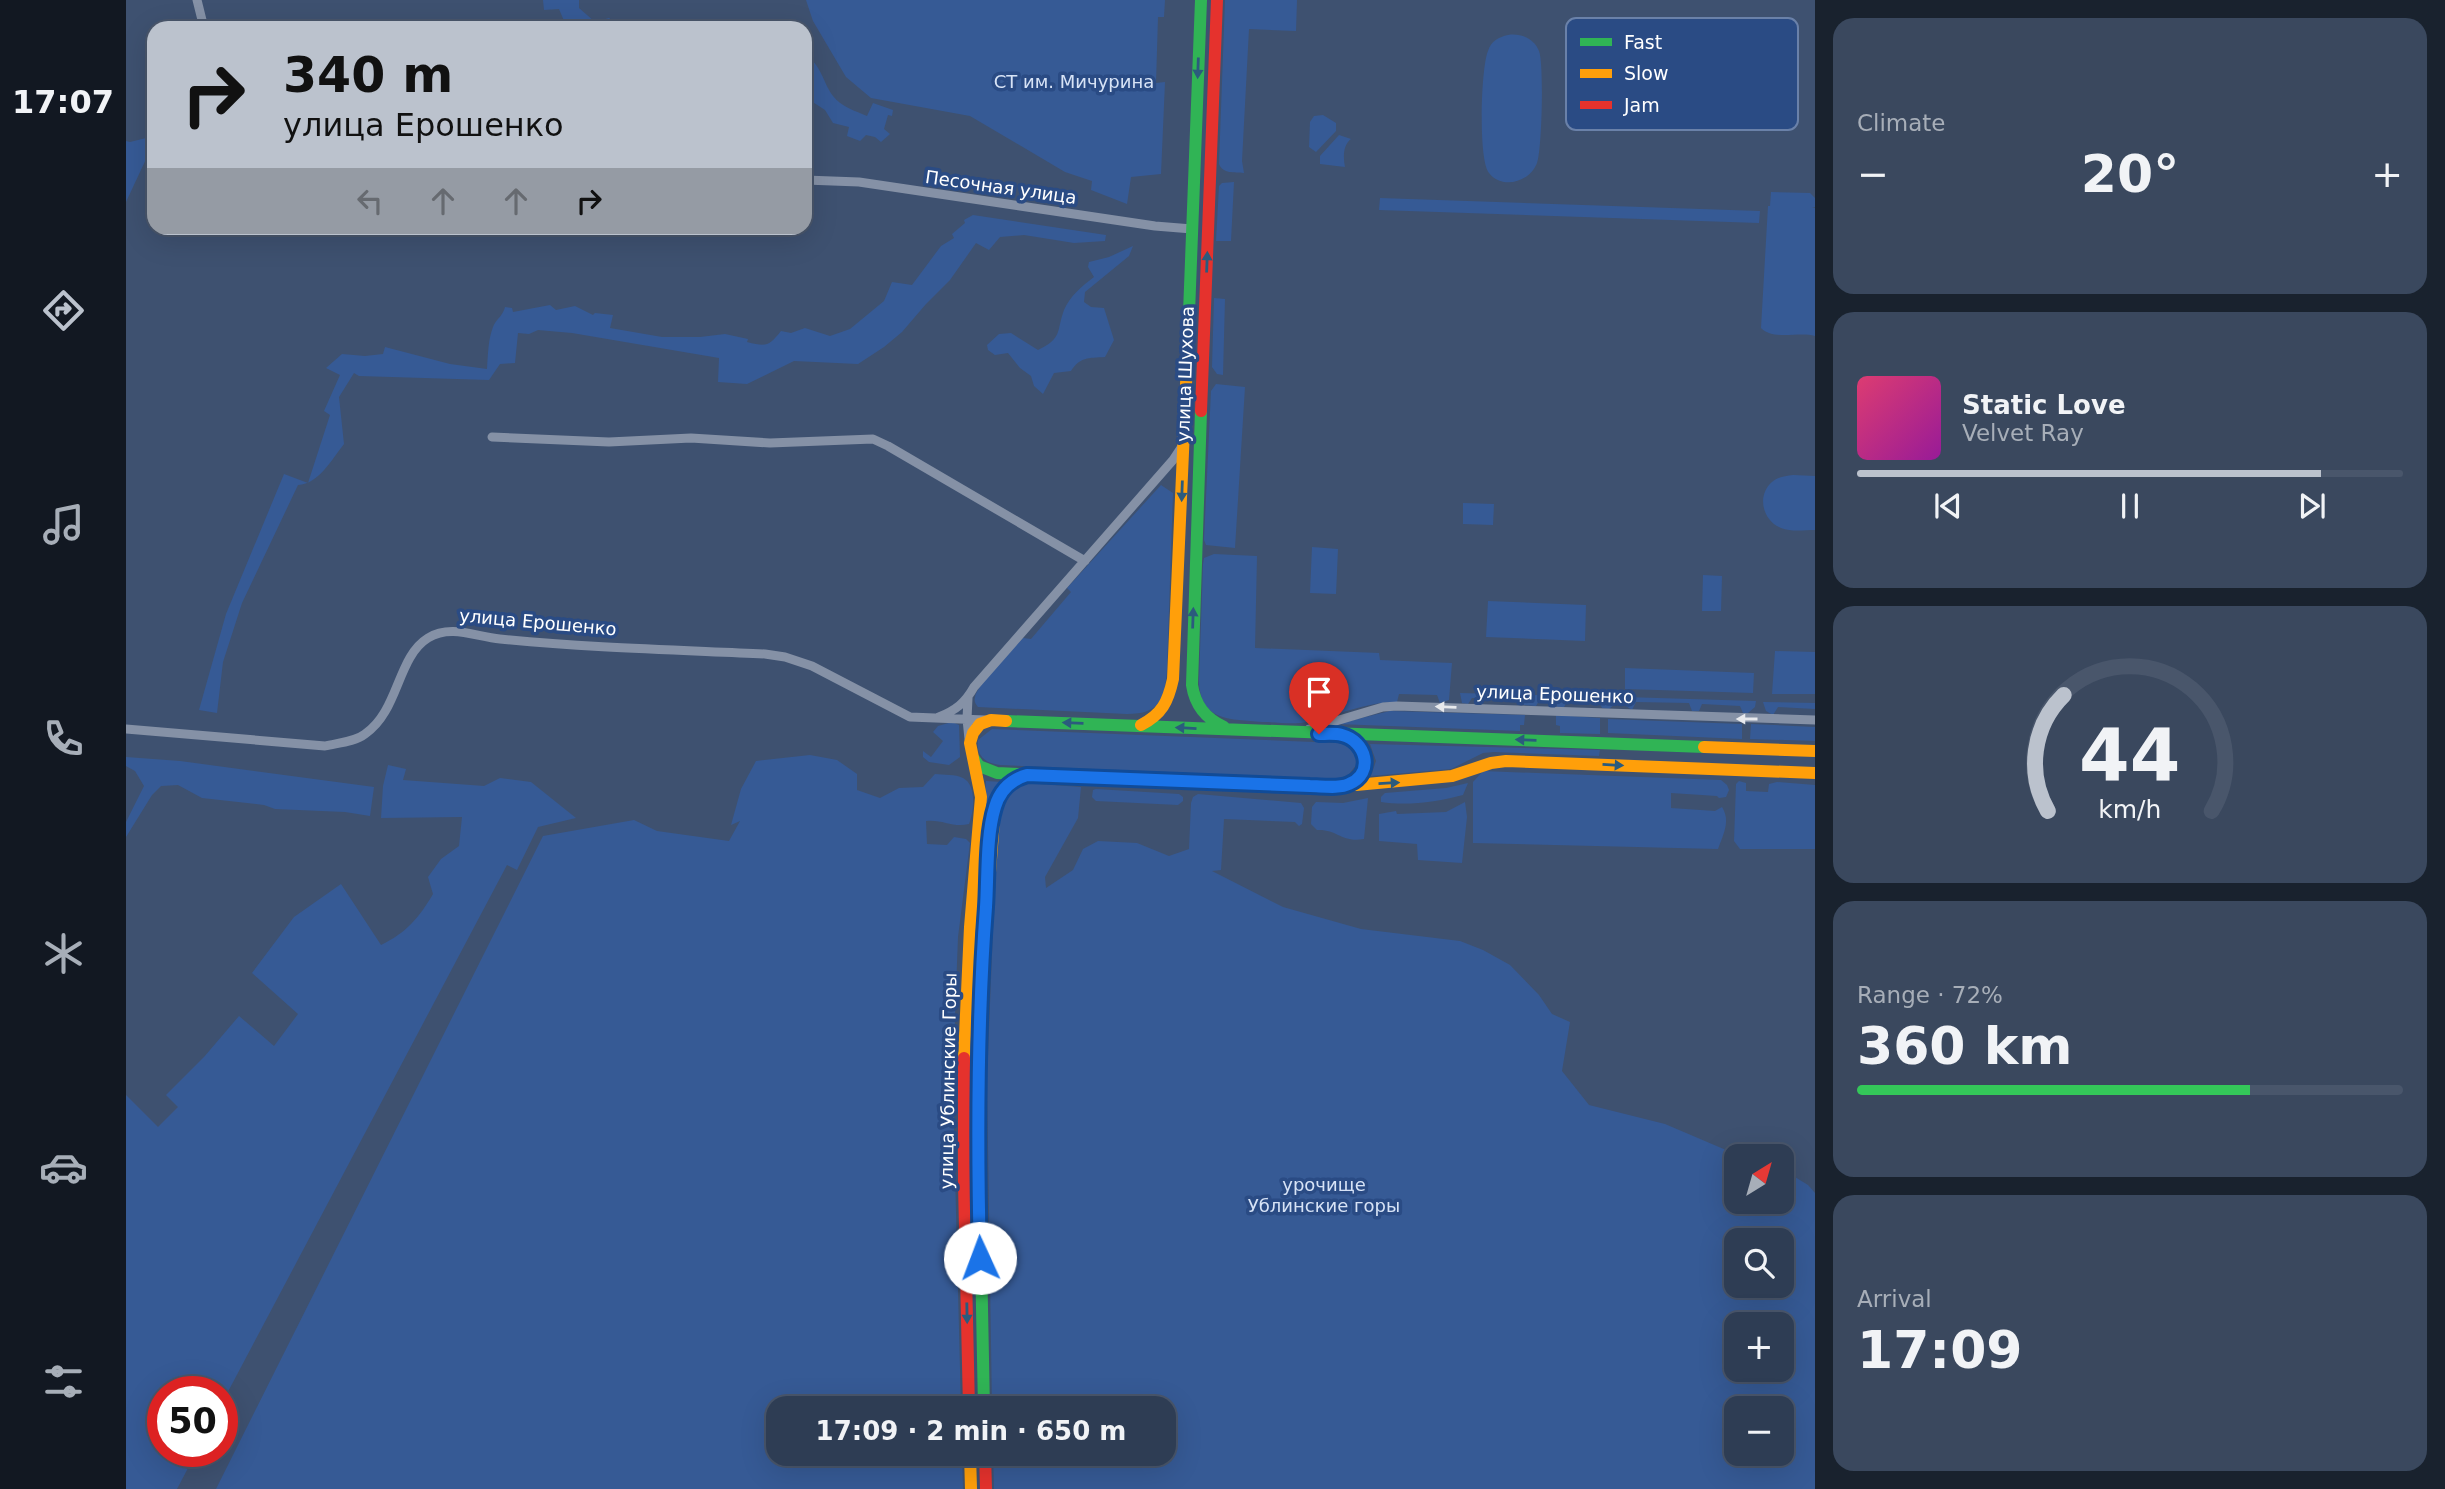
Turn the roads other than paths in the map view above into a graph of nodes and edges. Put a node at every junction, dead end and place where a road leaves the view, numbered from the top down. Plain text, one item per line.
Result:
1 (197, 0) edge
2 (1201, 0) edge
3 (1217, 0) edge
4 (202, 21) edge
5 (1195, 175) junction
6 (1210, 176) junction
7 (812, 180) edge
8 (1192, 229) junction
9 (1208, 230) junction
10 (492, 437) dead end
11 (1184, 444) junction
12 (1084, 561) junction
13 (968, 698) junction
14 (933, 719) junction
15 (967, 719) junction
16 (991, 720) junction
17 (1815, 720) edge
18 (1141, 725) junction
19 (126, 729) edge
20 (1231, 730) junction
21 (1297, 733) junction
22 (1341, 734) junction
23 (971, 750) junction
24 (1815, 751) edge
25 (1815, 773) edge
26 (1027, 775) junction
27 (1346, 786) junction
28 (969, 1396) edge
29 (984, 1396) edge
30 (970, 1466) edge
31 (985, 1466) edge
32 (971, 1489) edge
33 (986, 1489) edge

1 - 4 street
2 -> 5 main road, улица Шухова
3 - 6 main road, улица Шухова
5 - 6 main road
5 - 8 main road, улица Шухова
6 - 9 main road, улица Шухова
7 - 8 street, Песочная улица
8 - 9 main road
8 - 11 main road, улица Шухова
20 -> 9 main road, улица Шухова
10 - 12 street
11 - 12 street
11 -> 18 main road, улица Шухова
12 - 13 street
13 - 14 street
13 - 15 street
13 - 16 street
14 - 15 street, улица Ерошенко
14 - 19 street, улица Ерошенко
15 - 16 street, улица Ерошенко
15 - 23 street
18 -> 16 main road, улица Ерошенко
16 - 23 main road
17 -> 21 street, улица Ерошенко
20 -> 18 main road, улица Ерошенко
20 - 21 main road, улица Ерошенко
21 - 22 main road, улица Ерошенко
24 -> 22 main road, улица Ерошенко
22 - 27 main road
23 - 26 main road
23 -> 28 main road, улица Ублинские Горы
27 -> 25 main road
26 - 27 main road
26 - 29 main road, улица Ублинские Горы
30 - 32 main road
31 - 33 main road

